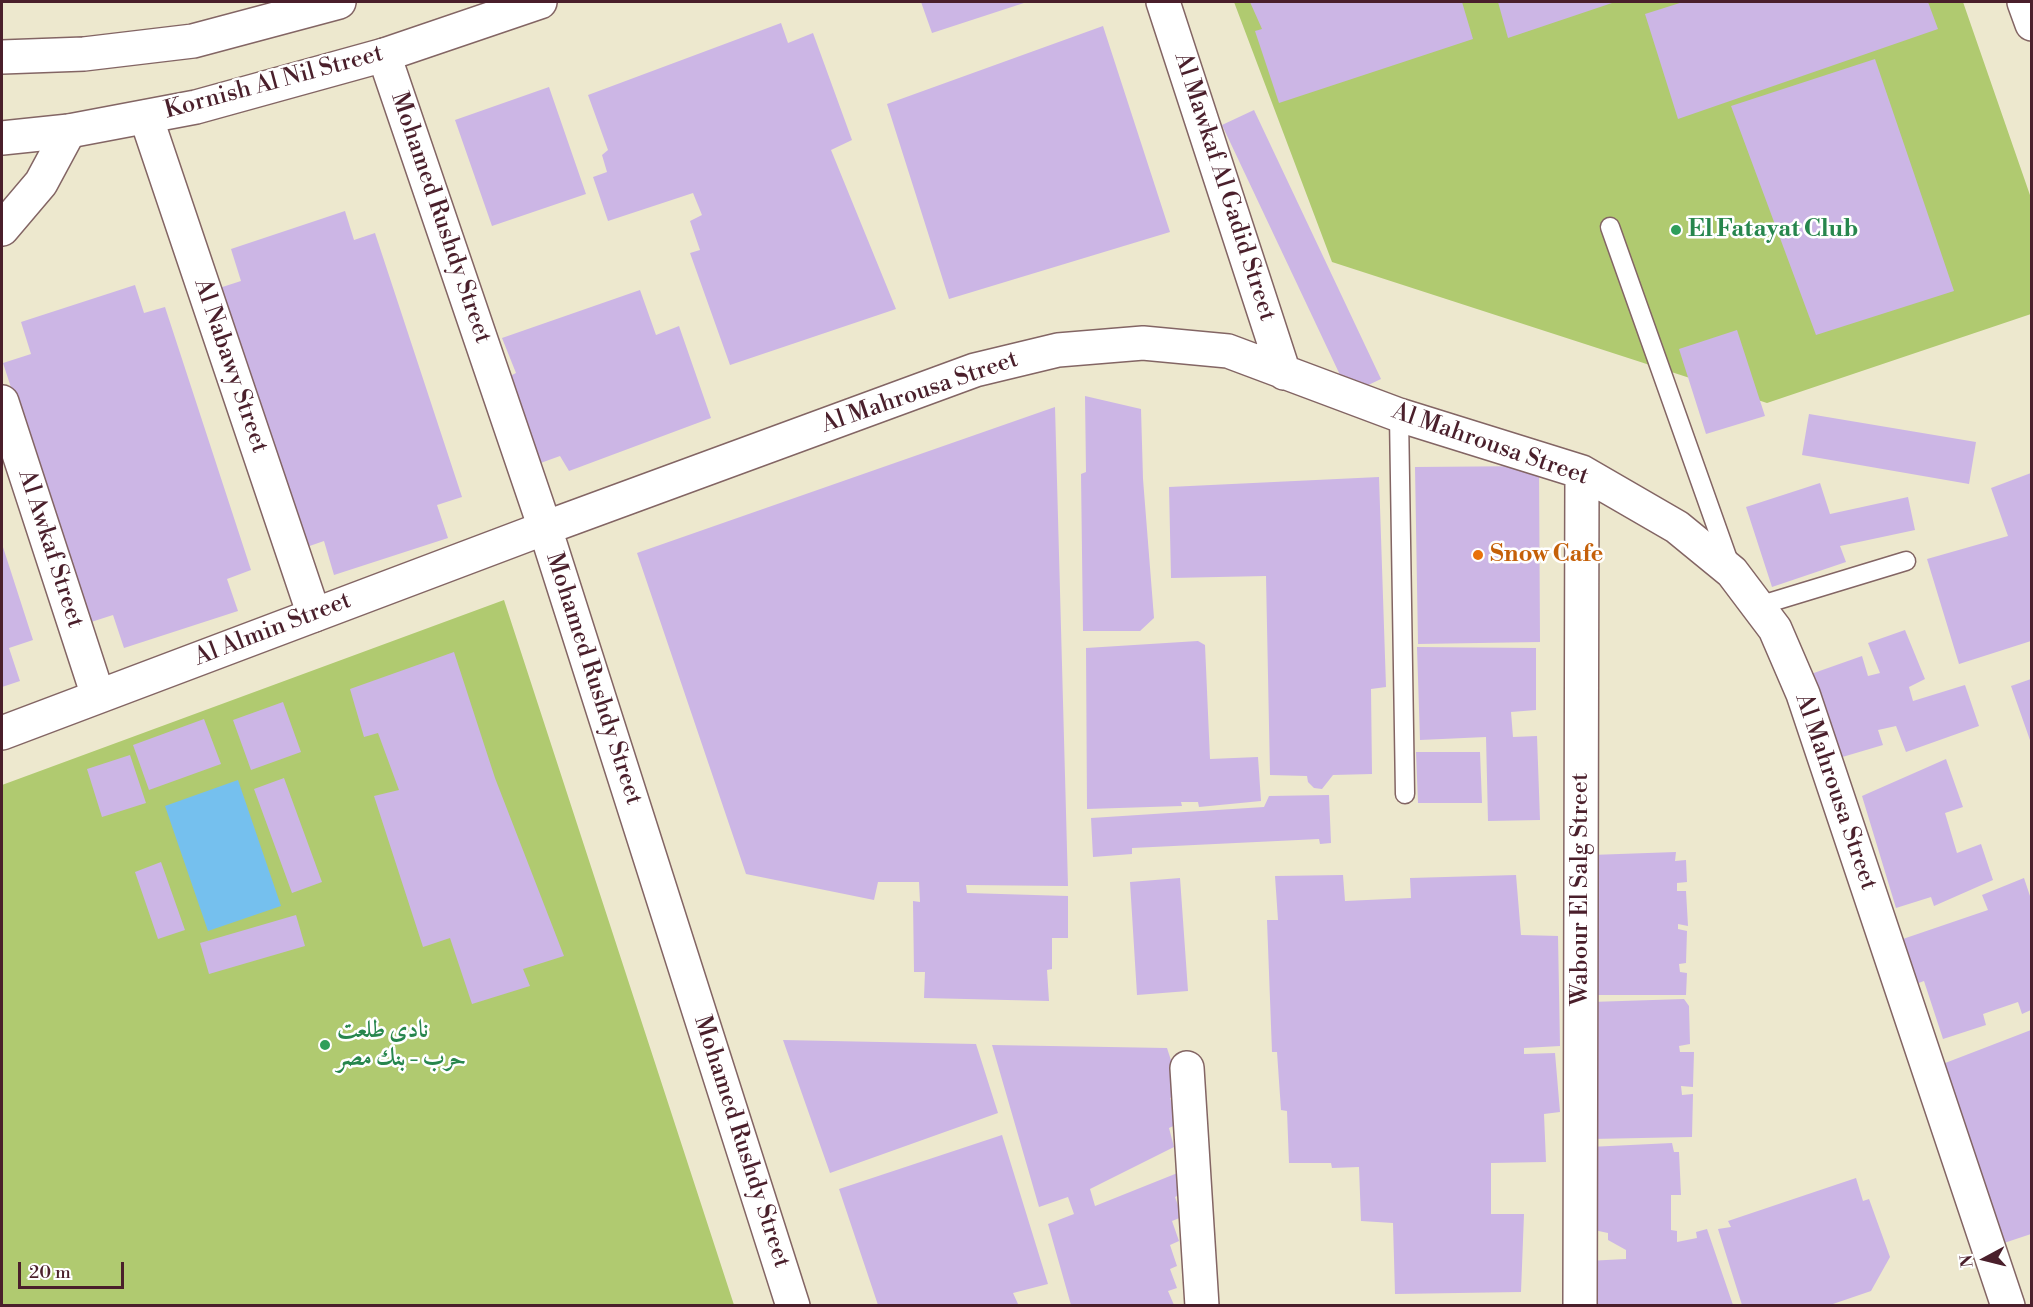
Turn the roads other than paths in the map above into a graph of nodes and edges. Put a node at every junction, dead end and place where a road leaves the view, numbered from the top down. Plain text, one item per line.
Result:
1 (339, 2) edge
2 (540, 2) edge
3 (1163, 2) edge
4 (2024, 2) edge
5 (2031, 24) edge
6 (384, 55) junction
7 (2, 57) edge
8 (146, 117) junction
9 (69, 131) junction
10 (2, 138) edge
11 (1610, 227) dead end
12 (2, 229) edge
13 (1284, 373) junction
14 (2, 402) edge
15 (1399, 415) junction
16 (1582, 472) junction
17 (545, 528) junction
18 (1906, 561) dead end
19 (1732, 572) junction
20 (1758, 606) junction
21 (314, 615) junction
22 (98, 696) junction
23 (2, 733) edge
24 (1405, 794) dead end
25 (1187, 1068) dead end
26 (2008, 1300) edge
27 (793, 1305) edge
28 (1202, 1305) edge
29 (1581, 1305) edge

1 - 7 street
2 - 6 street, Kornish Al Nil Street
3 - 13 street, Al Mawkaf Al Gadid Street
4 - 5 street
6 - 8 street, Kornish Al Nil Street
6 - 17 street, Mohamed Rushdy Street
8 - 9 street, Kornish Al Nil Street
8 - 21 street, Al Nabawy Street
9 - 10 street, Kornish Al Nil Street
9 - 12 street
11 - 19 lane
13 - 15 street, Al Mahrousa Street
13 - 17 street, Al Mahrousa Street
14 - 22 street, Al Awkaf Street
15 - 16 street, Al Mahrousa Street
15 - 24 lane
16 - 19 street, Al Mahrousa Street
16 - 29 street, Wabour El Salg Street
17 - 21 street, Al Almin Street
17 - 27 street, Mohamed Rushdy Street
18 - 20 lane
19 - 20 street, Al Mahrousa Street
20 - 26 street, Al Mahrousa Street
21 - 22 street, Al Almin Street
22 - 23 street, Al Almin Street
25 - 28 street

